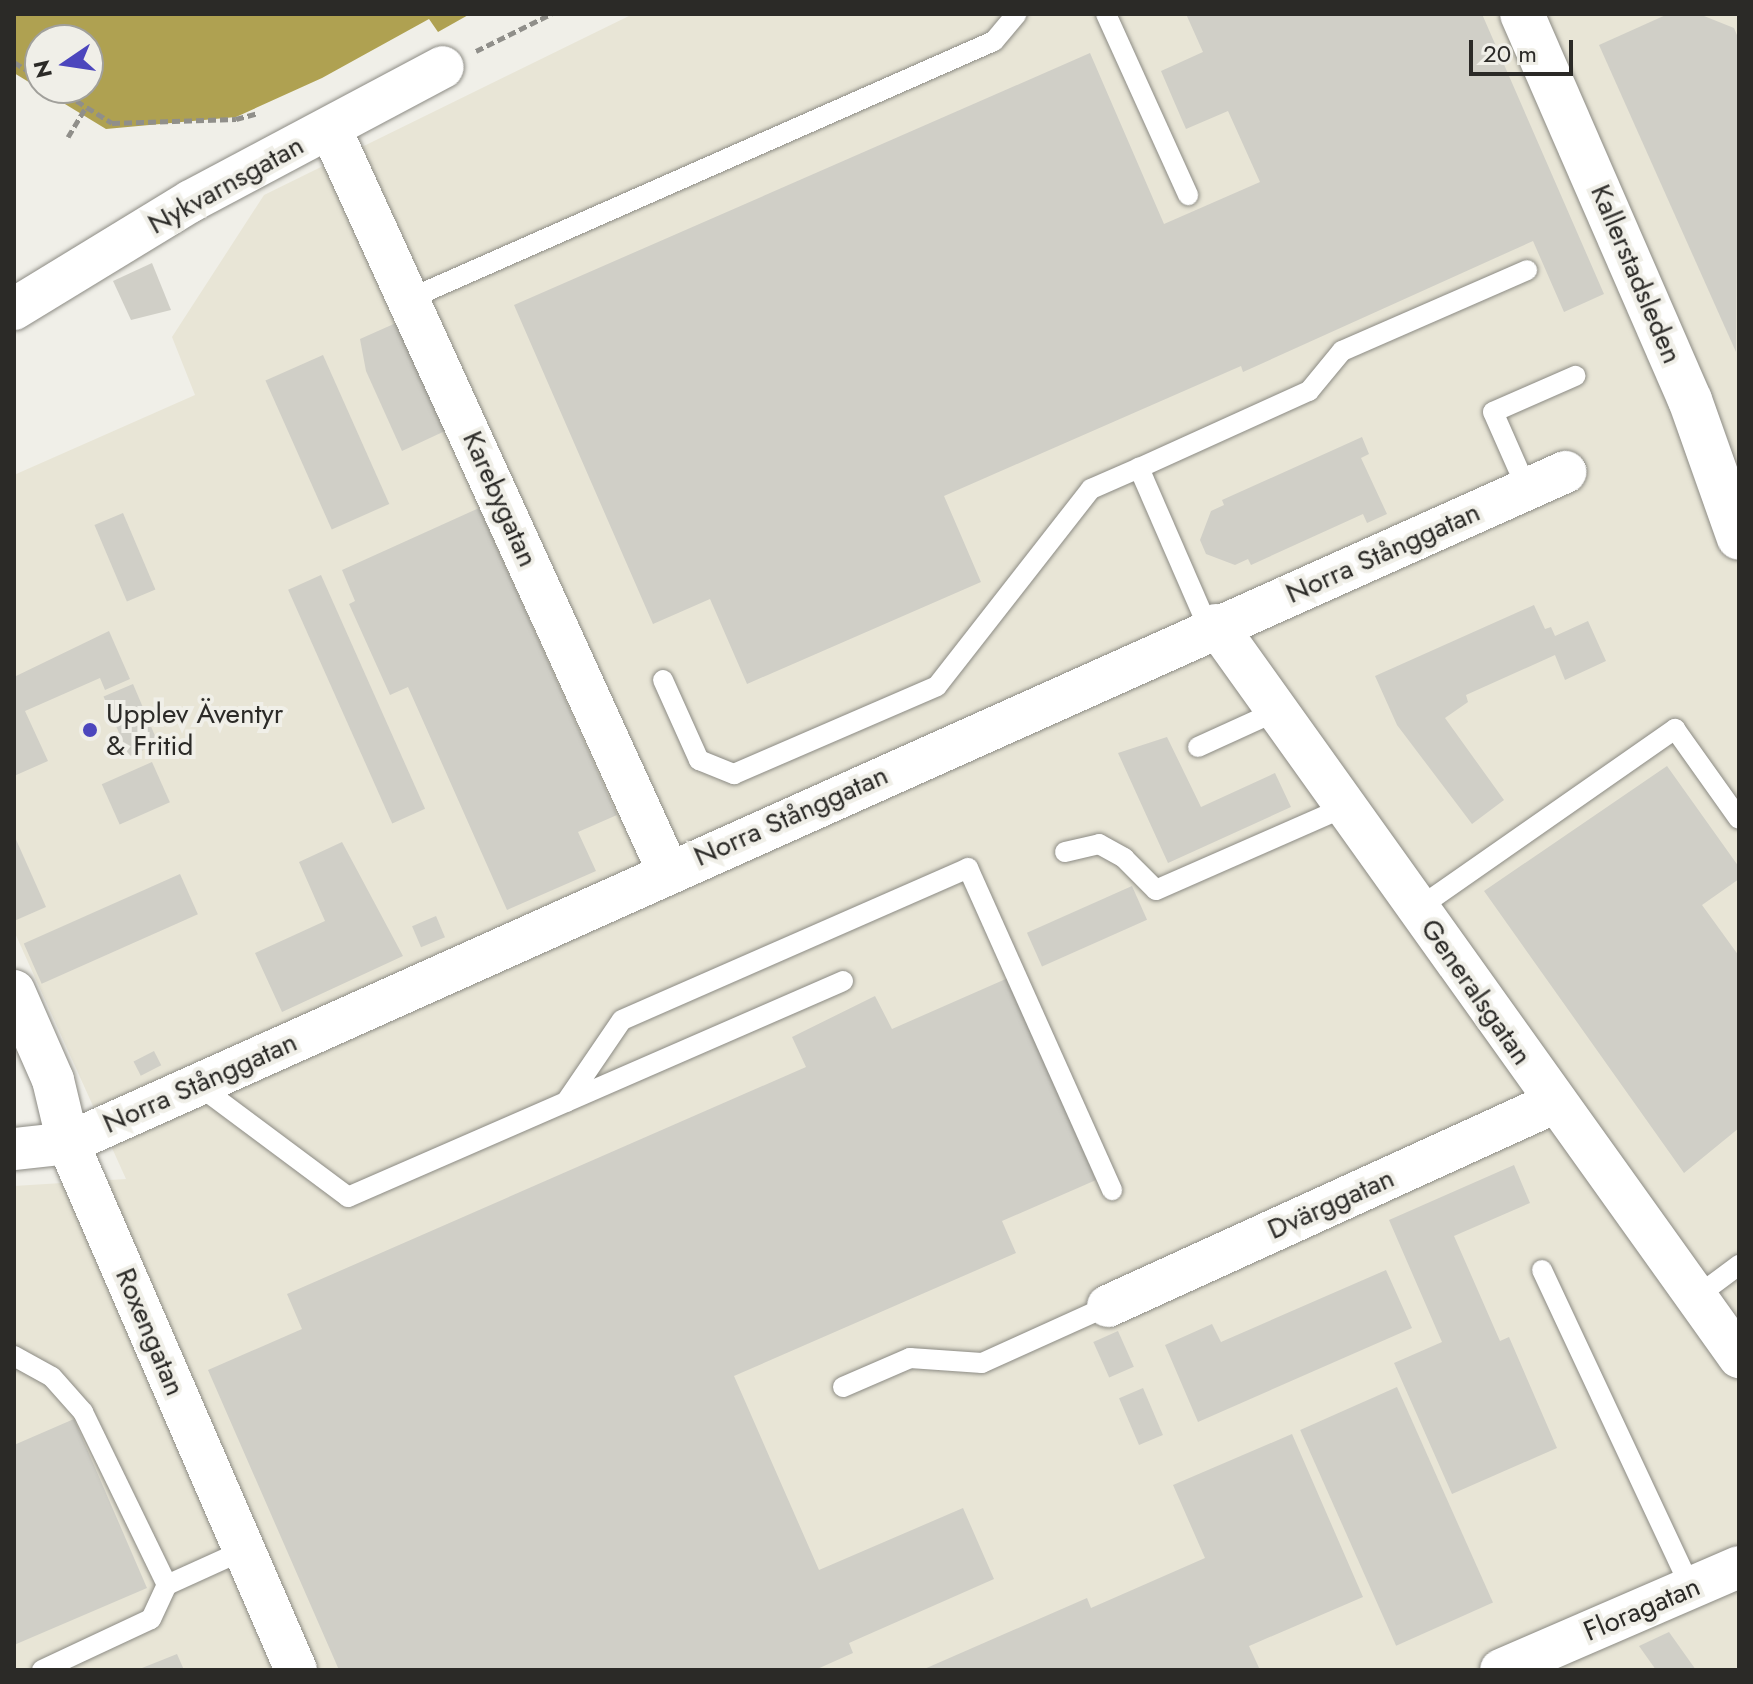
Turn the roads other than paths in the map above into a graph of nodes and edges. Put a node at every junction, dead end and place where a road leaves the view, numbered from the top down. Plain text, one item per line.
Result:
1 (1017, 14) edge
2 (1106, 14) edge
3 (1522, 14) edge
4 (443, 67) road end
5 (330, 128) junction
6 (1188, 195) dead end
7 (1527, 270) dead end
8 (409, 299) junction
9 (14, 309) edge
10 (1575, 376) dead end
11 (1139, 468) junction
12 (1565, 472) dead end
13 (1527, 489) junction
14 (1739, 538) edge
15 (1213, 627) junction
16 (663, 680) dead end
17 (1277, 711) junction
18 (1198, 747) dead end
19 (1345, 807) junction
20 (1739, 819) edge
21 (1065, 852) dead end
22 (668, 871) junction
23 (1417, 909) junction
24 (843, 981) dead end
25 (14, 991) edge
26 (198, 1085) junction
27 (566, 1102) junction
28 (1555, 1102) junction
29 (68, 1143) junction
30 (14, 1149) edge
31 (1112, 1190) dead end
32 (1739, 1265) edge
33 (1542, 1270) dead end
34 (1696, 1297) junction
35 (1108, 1306) joint
36 (14, 1356) edge
37 (1739, 1357) edge
38 (843, 1387) dead end
39 (244, 1550) junction
40 (1739, 1567) edge
41 (167, 1585) junction
42 (1691, 1588) junction
43 (42, 1670) edge
44 (296, 1670) edge
45 (1501, 1670) edge

1 - 8 lane
2 - 6 lane
3 - 14 main road, Kallerstadsleden
4 - 5 street, Nykvarnsgatan
5 - 8 street, Karebygatan
5 - 9 street, Nykvarnsgatan
7 - 11 lane
8 - 22 street, Karebygatan
10 - 13 lane
11 - 15 lane
11 - 16 lane
12 - 13 street, Norra Stånggatan
13 - 15 street, Norra Stånggatan
15 - 17 street, Generalsgatan
15 - 22 street, Norra Stånggatan
17 - 18 lane
17 - 19 street, Generalsgatan
19 - 21 lane
19 - 23 street, Generalsgatan
20 - 23 lane
22 - 26 street, Norra Stånggatan
23 - 28 street, Generalsgatan
24 - 27 lane
25 - 29 street, Roxengatan
26 - 27 lane
26 - 29 street, Norra Stånggatan
27 - 31 lane
28 - 34 street, Generalsgatan
28 - 35 street, Dvärggatan
29 - 30 street, Norra Stånggatan
29 - 39 street, Roxengatan
32 - 34 lane
33 - 42 lane
34 - 37 street, Generalsgatan
35 - 38 lane
36 - 41 lane
39 - 41 lane
39 - 44 street, Roxengatan
40 - 42 street, Floragatan
41 - 43 lane
42 - 45 street, Floragatan

